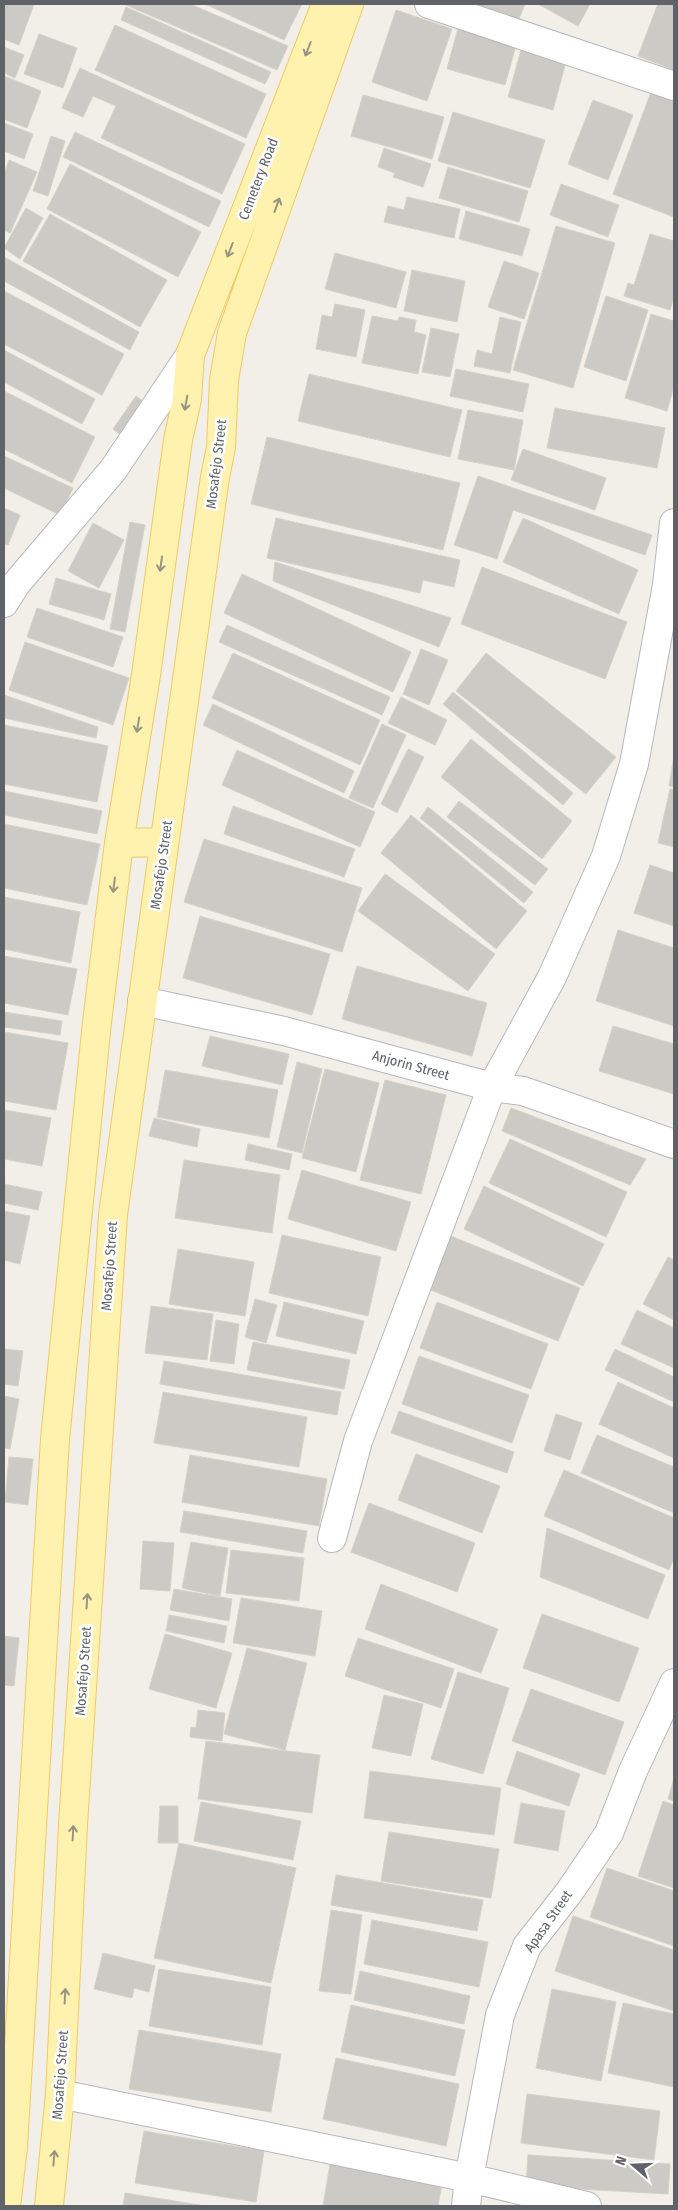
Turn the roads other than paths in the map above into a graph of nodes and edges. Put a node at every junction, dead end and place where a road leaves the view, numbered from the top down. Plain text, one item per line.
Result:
1 (326, 4) edge
2 (349, 4) edge
3 (430, 4) edge
4 (674, 86) edge
5 (232, 333) joint
6 (190, 355) junction
7 (674, 523) edge
8 (4, 603) edge
9 (119, 842) junction
10 (164, 842) junction
11 (142, 1001) junction
12 (492, 1087) junction
13 (674, 1144) edge
14 (332, 1538) dead end
15 (674, 1683) edge
16 (60, 2094) junction
17 (469, 2178) junction
18 (6, 2206) edge
19 (49, 2206) edge
20 (466, 2206) edge
21 (587, 2206) edge

1 -> 6 main road, Cemetery Road
5 -> 2 main road, Cemetery Road
3 - 4 street
5 - 10 main road, Mosafejo Street
6 - 8 street
6 -> 9 main road
7 - 12 street
9 - 10 main road
9 -> 18 main road
10 - 11 main road, Mosafejo Street
11 - 12 street, Anjorin Street
16 -> 11 main road, Mosafejo Street
12 - 13 street, Anjorin Street
12 - 14 street
15 - 17 street, Apasa Street
16 - 17 street
19 -> 16 main road, Mosafejo Street
17 - 20 street, Apasa Street
17 - 21 street

